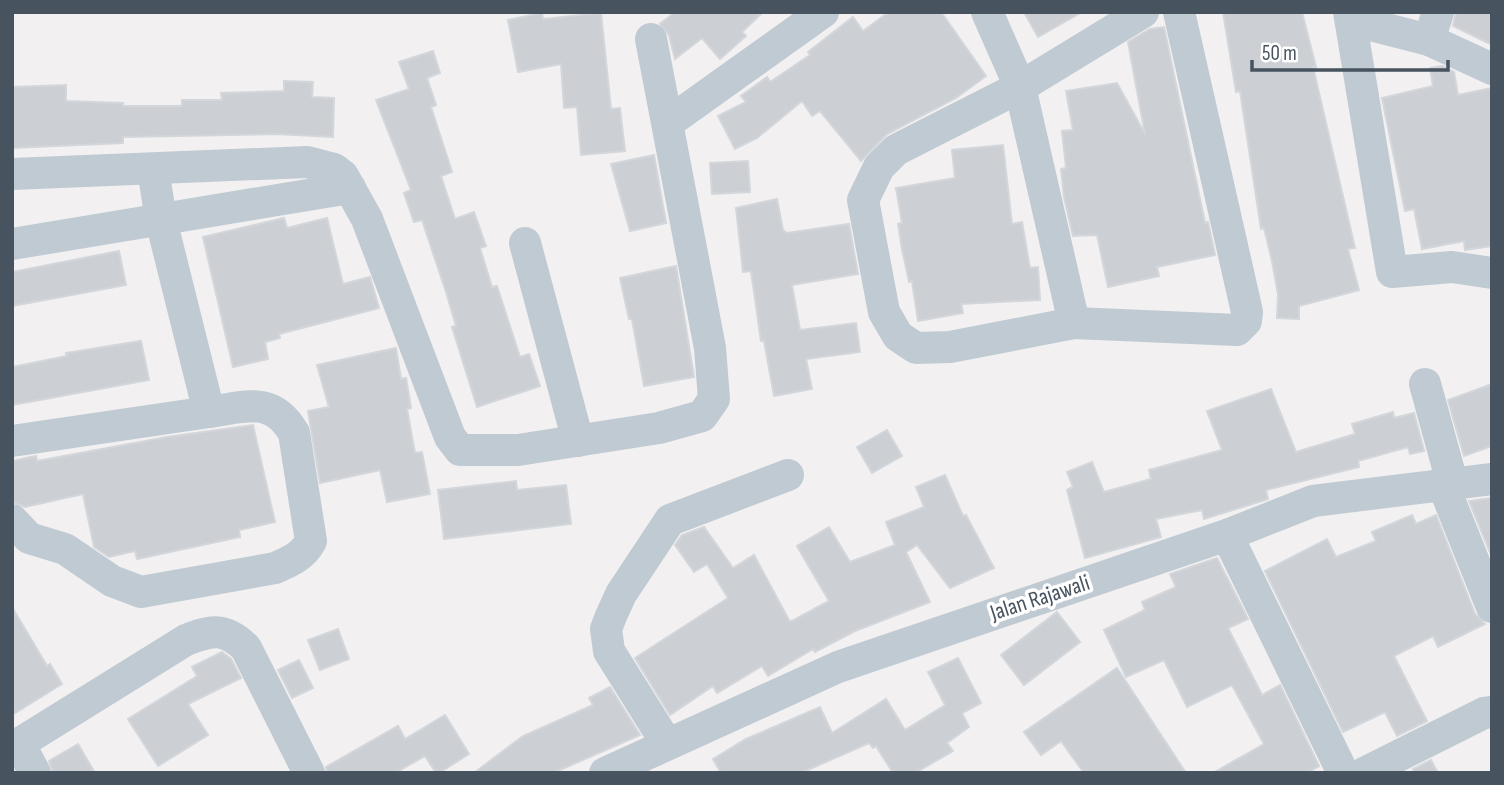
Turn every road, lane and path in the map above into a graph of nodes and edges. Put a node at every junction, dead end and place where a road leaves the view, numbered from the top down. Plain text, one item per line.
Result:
1 (823, 12) edge
2 (987, 12) edge
3 (1143, 12) edge
4 (1180, 12) edge
5 (1350, 16) edge
6 (1433, 26) edge
7 (651, 39) dead end
8 (1492, 69) edge
9 (1020, 87) junction
10 (669, 122) junction
11 (153, 169) junction
12 (12, 174) edge
13 (350, 188) junction
14 (160, 220) junction
15 (525, 243) dead end
16 (12, 244) edge
17 (1492, 273) edge
18 (1074, 323) junction
19 (1425, 384) dead end
20 (209, 412) junction
21 (12, 441) edge
22 (578, 441) junction
23 (788, 475) dead end
24 (1492, 479) edge
25 (1447, 482) junction
26 (12, 520) edge
27 (1227, 535) junction
28 (1492, 607) edge
29 (1492, 712) edge
30 (667, 744) junction
31 (15, 745) edge
32 (606, 772) edge
33 (35, 773) edge
34 (309, 773) edge
35 (1343, 773) edge
36 (1364, 773) edge

1 - 10 street
2 - 9 street
3 - 9 street
4 - 18 street
5 - 6 street
5 - 17 street
6 - 8 street
7 - 10 street
9 - 18 street
9 - 18 street
10 - 22 street
11 - 12 street
11 - 13 street
11 - 14 street
13 - 14 street
13 - 22 street
14 - 16 street
14 - 20 street
15 - 22 street
19 - 25 street
20 - 21 street
20 - 26 street
23 - 30 street
24 - 25 street, Jalan Rajawali
25 - 27 street, Jalan Rajawali
25 - 28 street
27 - 30 street, Jalan Rajawali
27 - 35 street
29 - 36 street
30 - 32 street, Jalan Rajawali
31 - 33 street
31 - 34 street

